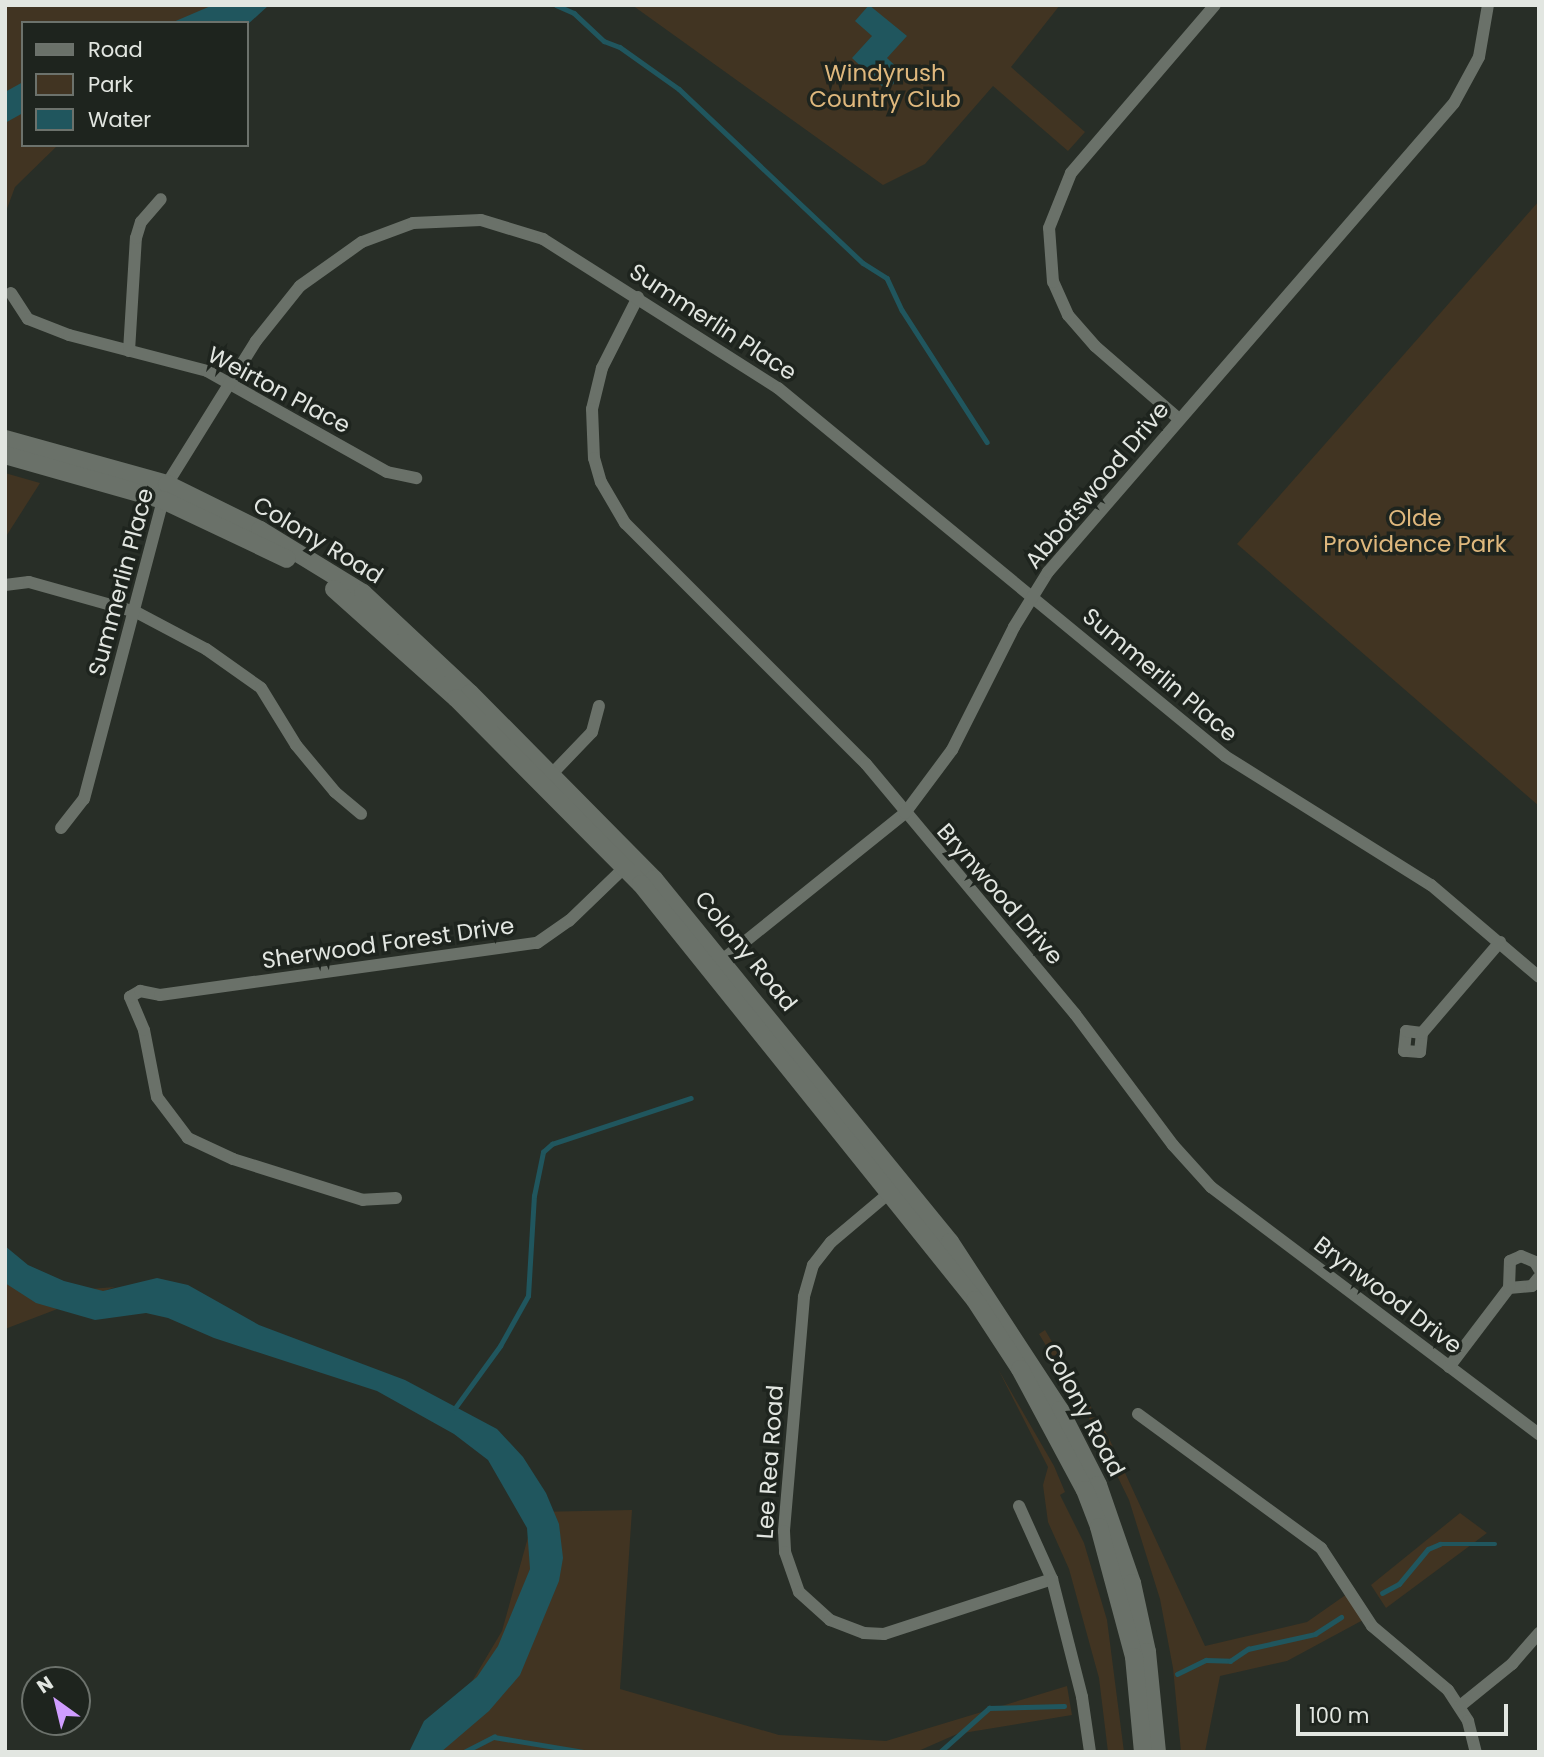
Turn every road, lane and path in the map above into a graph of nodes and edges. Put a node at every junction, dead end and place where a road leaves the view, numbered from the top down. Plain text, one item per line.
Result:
1 (1215, 5) edge
2 (1488, 5) edge
3 (161, 199) dead end
4 (12, 293) dead end
5 (638, 297) junction
6 (129, 351) junction
7 (229, 386) junction
8 (1180, 419) junction
9 (5, 439) edge
10 (5, 455) edge
11 (416, 478) dead end
12 (165, 492) junction
13 (5, 585) edge
14 (1032, 596) junction
15 (136, 612) junction
16 (599, 706) dead end
17 (546, 780) junction
18 (905, 813) junction
19 (361, 814) dead end
20 (61, 828) dead end
21 (629, 864) junction
22 (1500, 942) junction
23 (717, 964) junction
24 (1539, 976) edge
25 (1422, 1033) dead end
26 (897, 1187) junction
27 (396, 1198) dead end
28 (1539, 1269) edge
29 (1539, 1277) edge
30 (1509, 1288) junction
31 (1449, 1367) junction
32 (1053, 1414) junction
33 (1138, 1414) dead end
34 (1539, 1434) edge
35 (1019, 1506) dead end
36 (1052, 1579) junction
37 (1539, 1633) edge
38 (1460, 1706) junction
39 (1090, 1752) edge
40 (1143, 1752) edge
41 (1157, 1752) edge
42 (1476, 1752) edge

1 - 8 street
2 - 8 street, Abbotswood Drive
3 - 6 street
4 - 6 street, Weirton Place
5 - 7 street, Summerlin Place
5 - 14 street, Summerlin Place
5 - 18 street, Brynwood Drive
6 - 7 street, Weirton Place
7 - 11 street, Weirton Place
7 - 12 street, Summerlin Place
8 - 14 street, Abbotswood Drive
9 - 12 main road, Colony Road
10 - 12 main road, Colony Road
12 - 15 street, Summerlin Place
12 - 17 main road, Colony Road
13 - 15 street
14 - 18 street, Abbotswood Drive
14 - 22 street, Summerlin Place
15 - 19 street
15 - 20 street, Summerlin Place
16 - 17 street
17 - 21 main road, Colony Road
18 - 23 street, Abbotswood Drive
18 - 31 street, Brynwood Drive
21 - 23 main road, Colony Road
21 - 27 street, Sherwood Forest Drive
22 - 24 street, Summerlin Place
22 - 25 street
23 - 26 main road, Colony Road
26 - 32 main road, Colony Road
26 - 36 street, Lee Rea Road
28 - 30 street
29 - 30 street
30 - 31 street
31 - 34 street, Brynwood Drive
32 - 40 main road, Colony Road
32 - 41 main road, Colony Road
33 - 38 street
35 - 36 street
36 - 39 street
37 - 38 street
38 - 42 street

